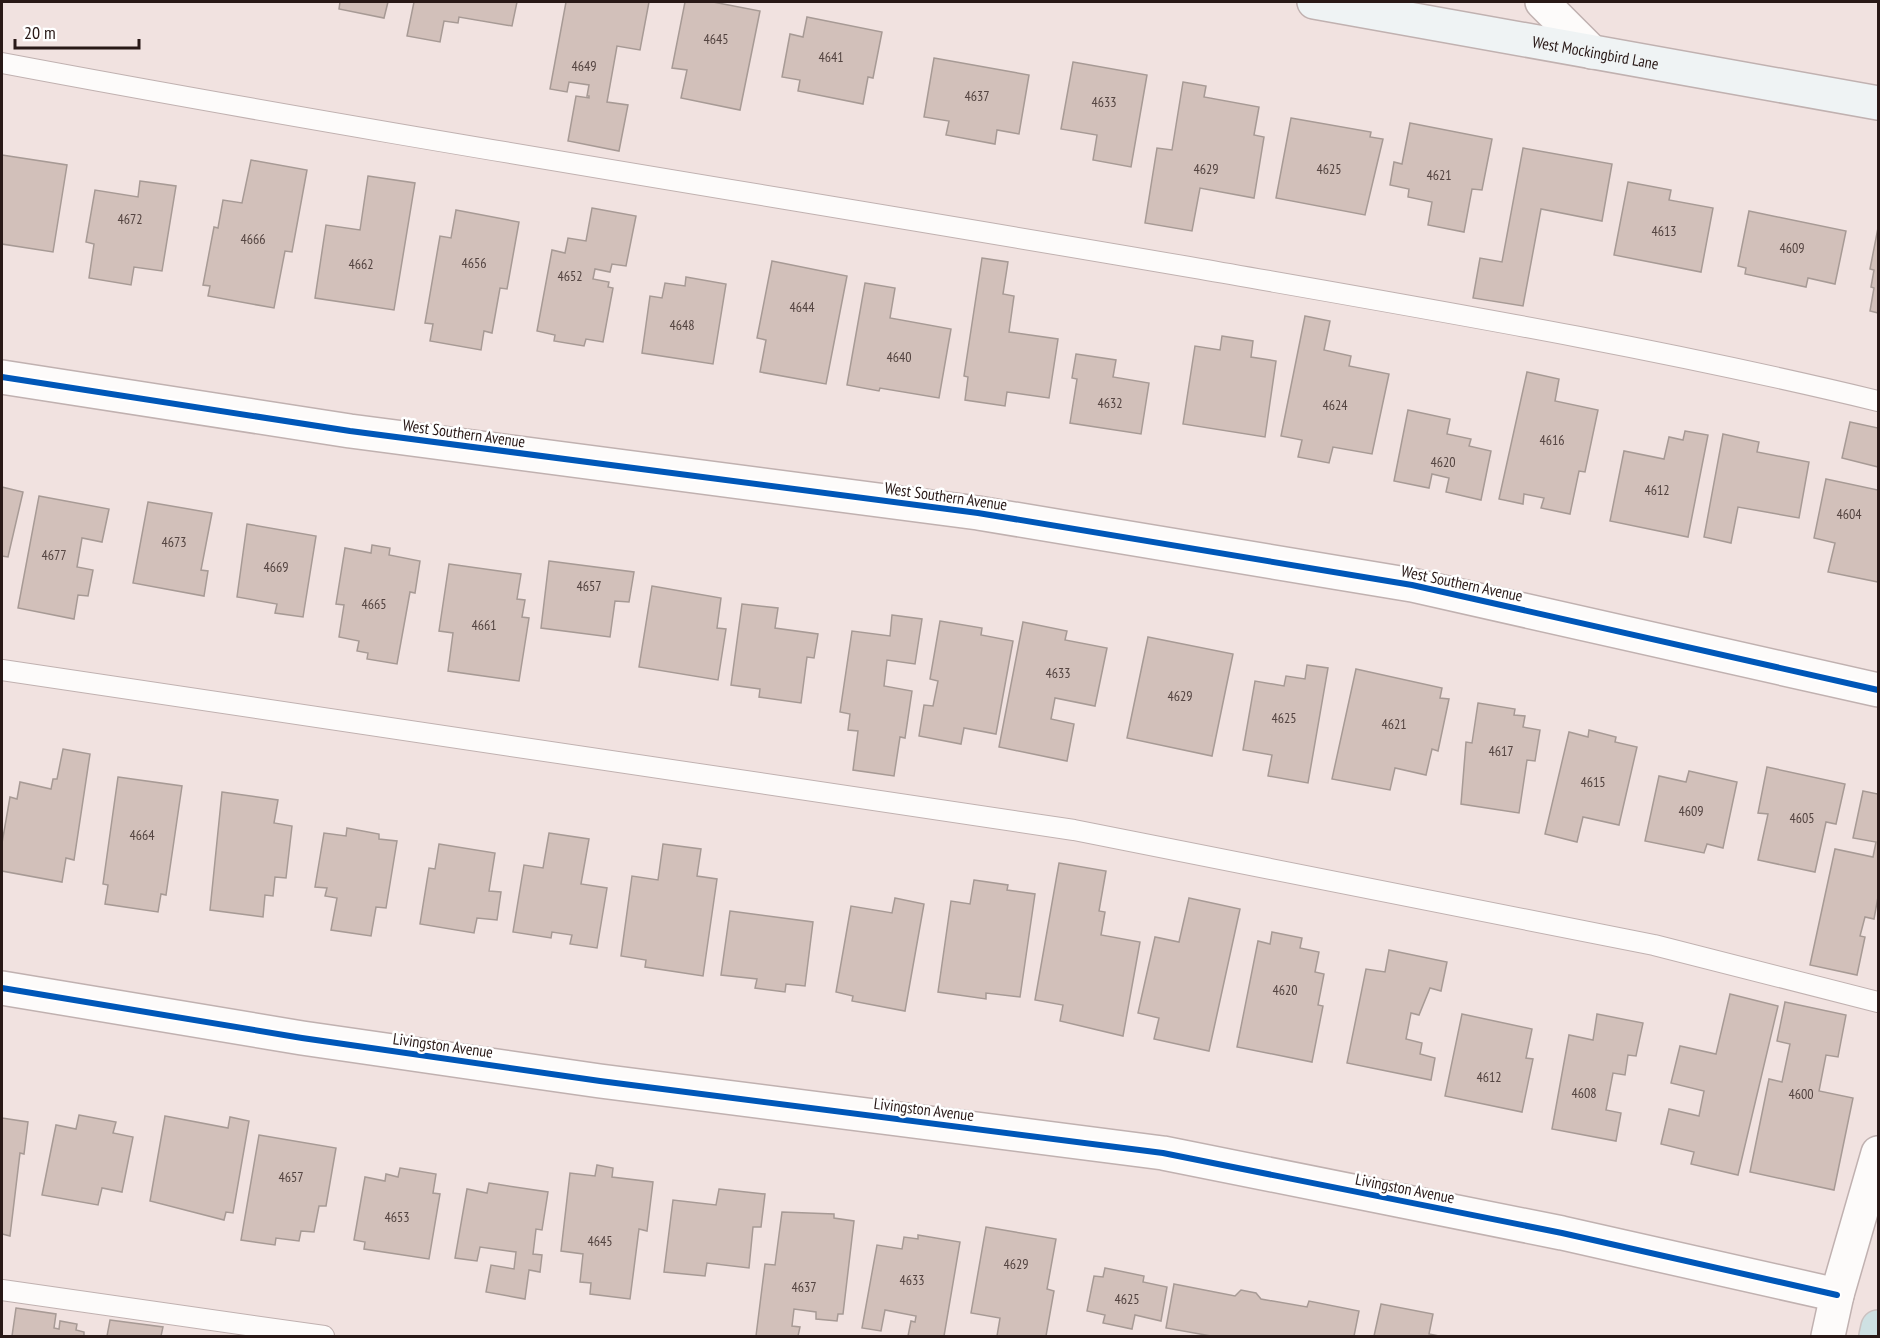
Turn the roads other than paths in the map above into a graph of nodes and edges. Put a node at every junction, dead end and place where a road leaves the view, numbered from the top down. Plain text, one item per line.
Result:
1 (1314, 2) edge
2 (1542, 2) edge
3 (1592, 52) junction
4 (2, 63) edge
5 (1878, 103) edge
6 (2, 377) edge
7 (1878, 401) edge
8 (2, 670) edge
9 (1878, 690) edge
10 (2, 988) edge
11 (1878, 1002) edge
12 (1878, 1154) edge
13 (2, 1290) edge
14 (1837, 1295) junction
15 (1878, 1327) edge
16 (324, 1336) edge
17 (1828, 1336) edge
18 (1876, 1336) edge

1 - 3 main road, West Mockingbird Lane
2 - 3 street
3 - 5 main road, West Mockingbird Lane
4 - 7 lane
6 - 9 street, West Southern Avenue
8 - 11 lane
10 - 14 street, Livingston Avenue
12 - 14 street
13 - 16 lane
14 - 17 street
15 - 18 highway

